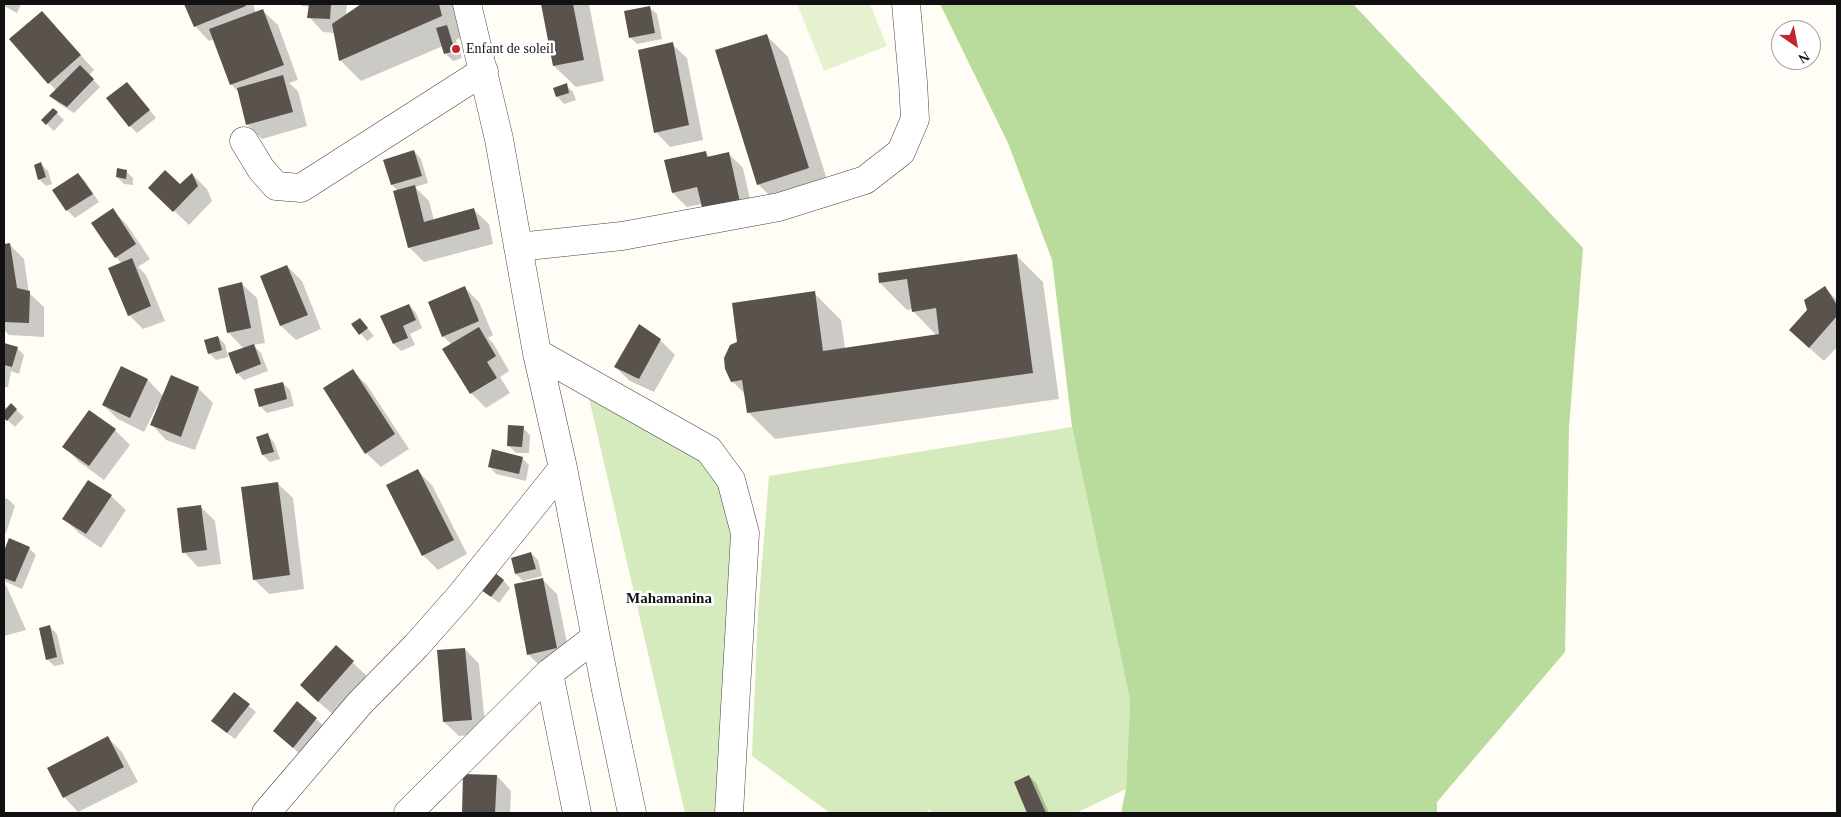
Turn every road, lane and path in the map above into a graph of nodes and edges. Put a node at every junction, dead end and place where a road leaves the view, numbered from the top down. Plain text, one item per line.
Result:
1 (467, 4) edge
2 (906, 4) edge
3 (484, 71) junction
4 (244, 141) dead end
5 (518, 247) junction
6 (537, 353) junction
7 (563, 468) junction
8 (596, 637) junction
9 (550, 673) junction
10 (266, 813) edge
11 (408, 813) edge
12 (577, 813) edge
13 (632, 813) edge
14 (729, 813) edge

1 - 3 street
2 - 5 street
3 - 4 street
3 - 5 street
5 - 6 street
6 - 7 street
6 - 14 street
7 - 8 street
7 - 10 street
8 - 9 street
8 - 13 street
9 - 11 street
9 - 12 street

